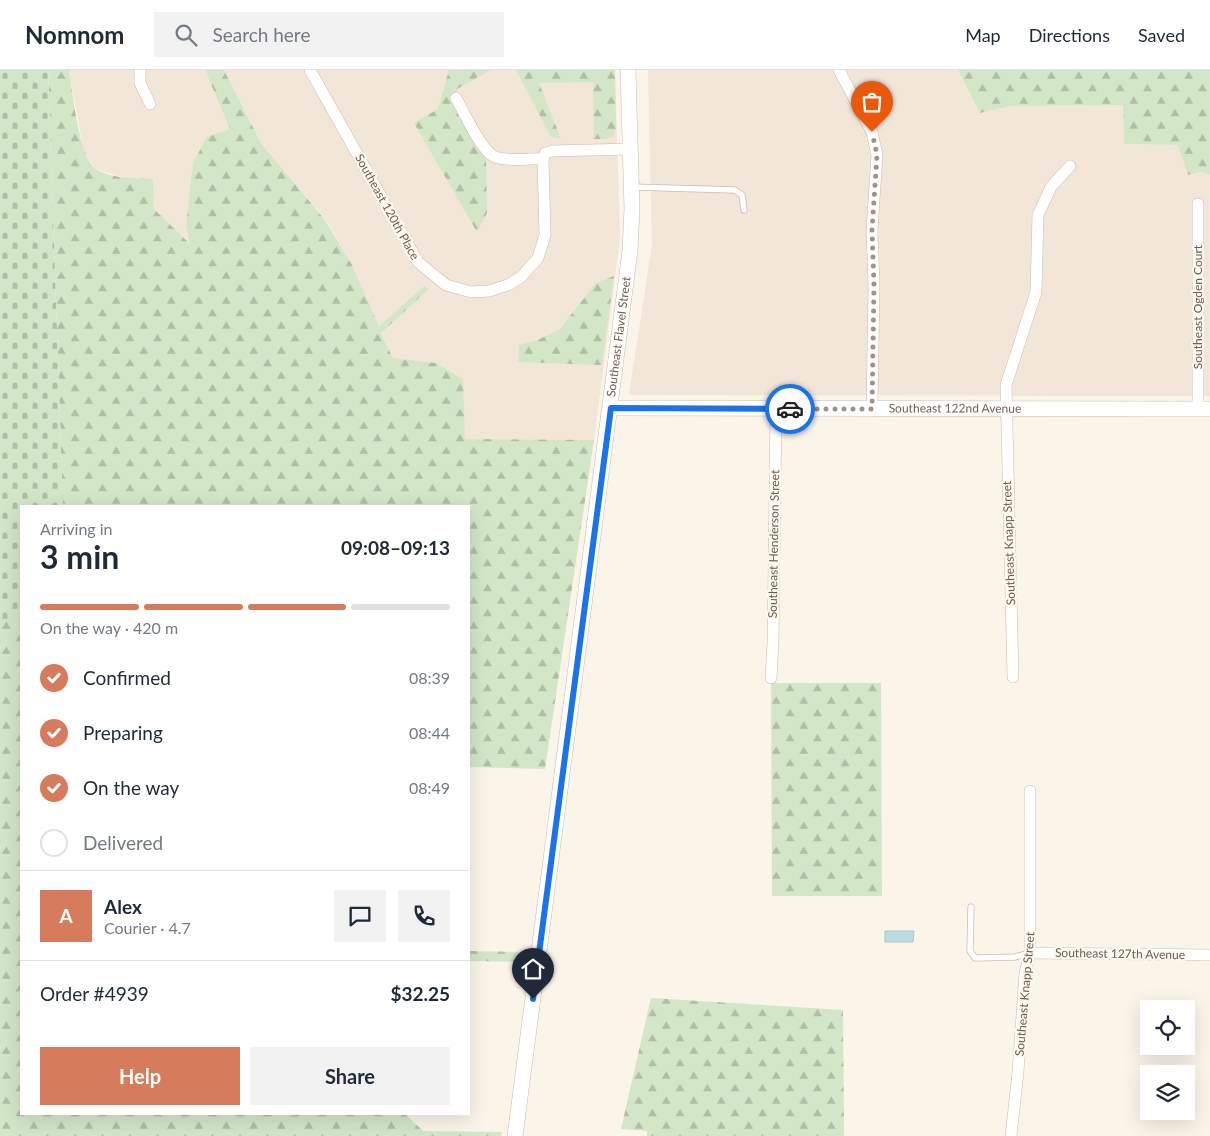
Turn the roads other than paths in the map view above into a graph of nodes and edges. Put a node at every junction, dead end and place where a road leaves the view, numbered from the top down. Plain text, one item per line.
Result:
1 (140, 70) edge
2 (310, 70) edge
3 (628, 70) edge
4 (838, 70) edge
5 (456, 98) dead end
6 (150, 104) dead end
7 (630, 149) junction
8 (543, 158) junction
9 (1070, 166) dead end
10 (632, 187) junction
11 (1198, 204) dead end
12 (744, 210) dead end
13 (611, 408) junction
14 (776, 409) junction
15 (872, 409) junction
16 (1005, 409) junction
17 (1204, 409) edge
18 (1013, 677) dead end
19 (771, 678) dead end
20 (1030, 791) dead end
21 (971, 907) dead end
22 (1030, 953) junction
23 (1210, 955) edge
24 (515, 1136) edge
25 (1011, 1136) edge

1 - 6 street
2 - 8 street, Southeast 120th Place
3 - 7 street, Southeast Flavel Street
4 - 15 street
5 - 8 street
7 - 8 street
7 - 10 street, Southeast Flavel Street
9 - 16 street, Southeast Knapp Street
10 - 12 lane
10 - 13 street, Southeast Flavel Street
11 - 17 street, Southeast Ogden Court
13 - 14 street, Southeast 122nd Avenue
13 - 24 street, Southeast Flavel Street
14 - 15 street, Southeast 122nd Avenue
14 - 19 street, Southeast Henderson Street
15 - 16 street, Southeast 122nd Avenue
16 - 17 street, Southeast 122nd Avenue
16 - 18 street, Southeast Knapp Street
20 - 22 street, Southeast Knapp Street
21 - 22 lane
22 - 23 street, Southeast 127th Avenue
22 - 25 street, Southeast Knapp Street

